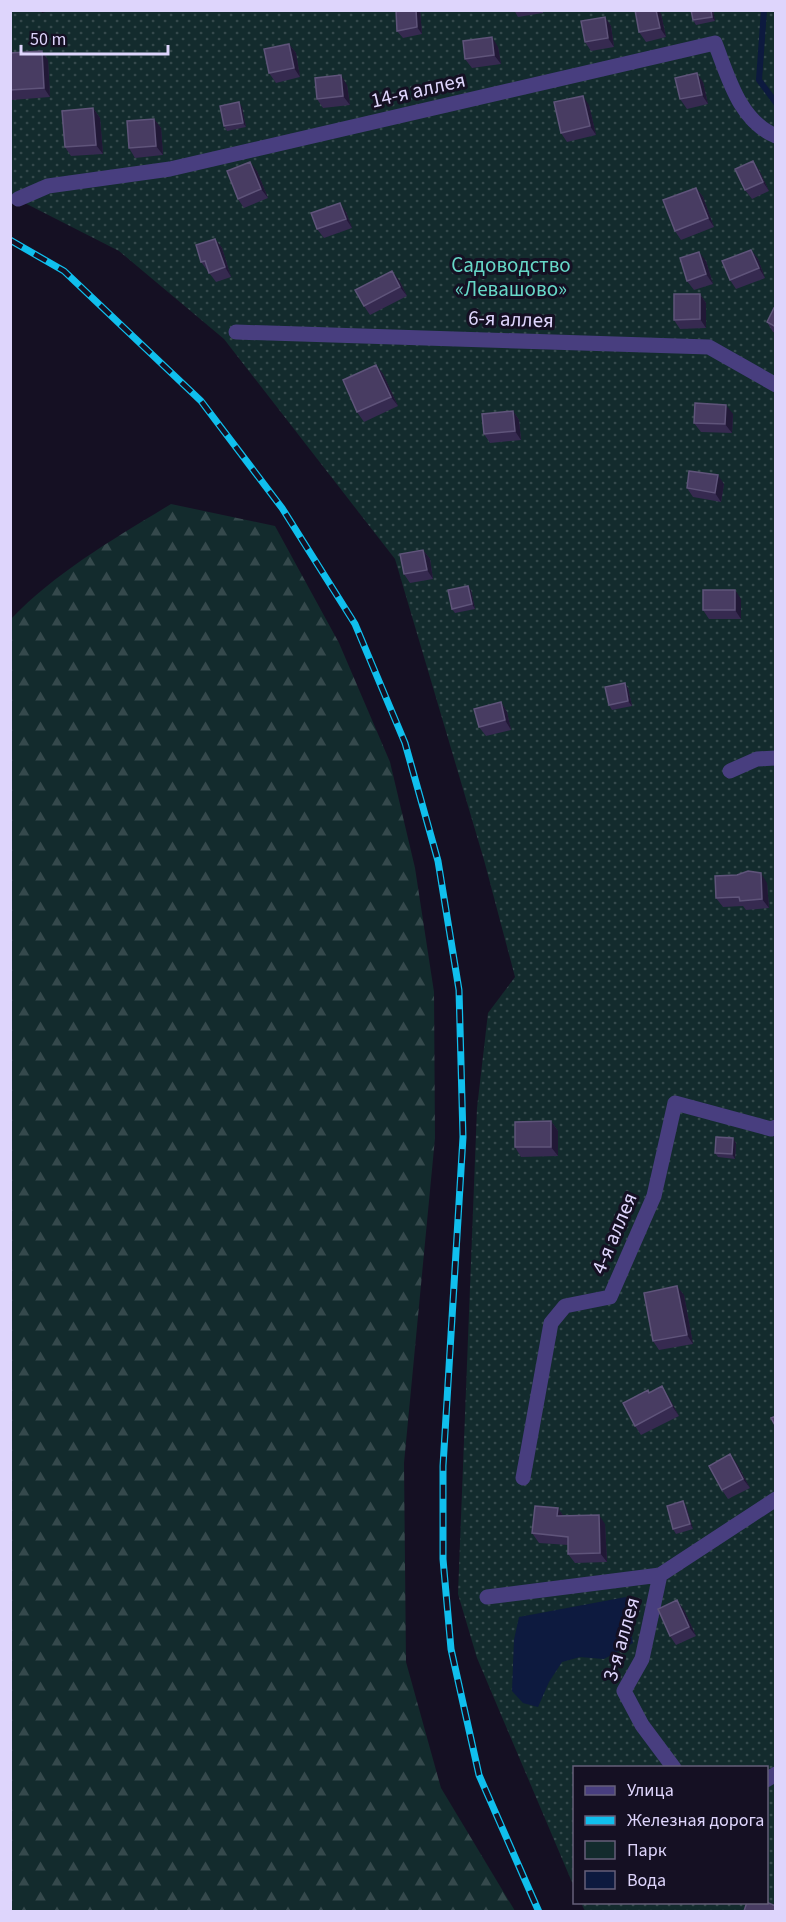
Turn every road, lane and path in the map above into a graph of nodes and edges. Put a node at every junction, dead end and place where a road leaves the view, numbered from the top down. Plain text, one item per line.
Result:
1 (776, 136) edge
2 (18, 200) dead end
3 (236, 332) dead end
4 (776, 385) edge
5 (776, 758) edge
6 (730, 771) dead end
7 (776, 1127) edge
8 (523, 1478) dead end
9 (776, 1498) edge
10 (660, 1575) junction
11 (487, 1597) dead end
12 (673, 1766) edge

1 - 2 lane, 14-я аллея
3 - 4 lane, 6-я аллея
5 - 6 lane
7 - 8 lane, 4-я аллея
9 - 10 lane, 3-я аллея
10 - 11 lane
10 - 12 lane, 3-я аллея

